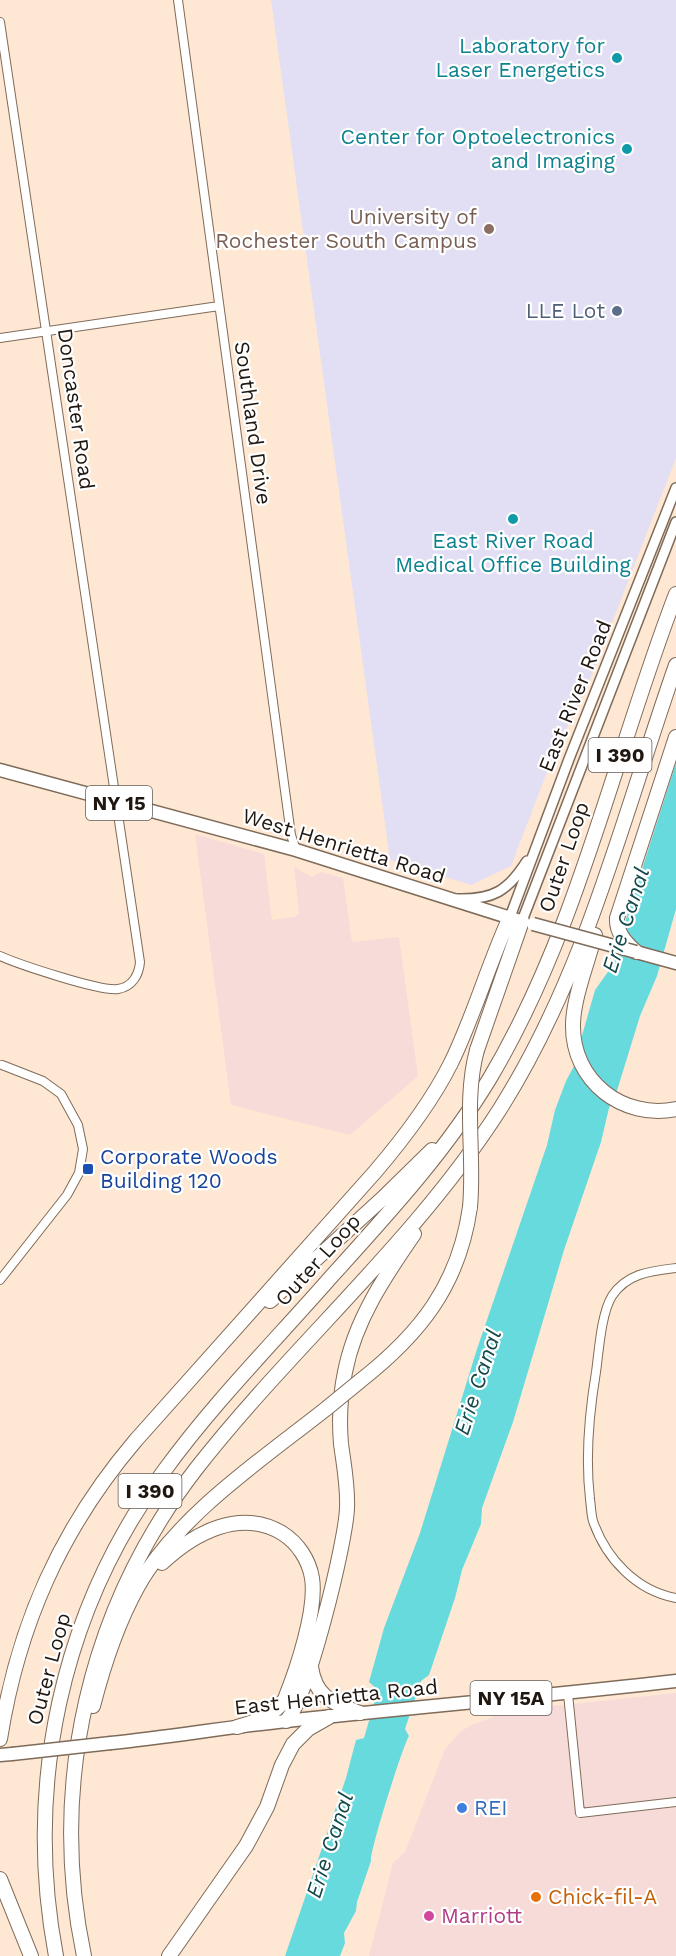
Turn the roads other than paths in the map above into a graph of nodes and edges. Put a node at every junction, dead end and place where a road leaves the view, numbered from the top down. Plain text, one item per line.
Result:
1 (178, 0) edge
2 (0, 22) edge
3 (219, 306) junction
4 (46, 332) junction
5 (0, 338) edge
6 (676, 488) edge
7 (676, 522) edge
8 (676, 592) edge
9 (676, 665) edge
10 (676, 737) edge
11 (0, 770) edge
12 (115, 802) junction
13 (629, 805) junction
14 (539, 841) junction
15 (296, 850) junction
16 (450, 898) junction
17 (521, 921) junction
18 (636, 952) junction
19 (0, 956) edge
20 (676, 963) edge
21 (2, 1065) dead end
22 (676, 1109) edge
23 (463, 1119) junction
24 (459, 1168) junction
25 (676, 1268) edge
26 (0, 1280) edge
27 (204, 1364) junction
28 (676, 1598) edge
29 (119, 1630) junction
30 (310, 1665) junction
31 (676, 1681) edge
32 (568, 1694) junction
33 (360, 1713) junction
34 (329, 1717) junction
35 (286, 1721) junction
36 (237, 1727) junction
37 (0, 1739) edge
38 (6, 1755) edge
39 (676, 1802) edge
40 (72, 1844) junction
41 (0, 1879) edge
42 (31, 1956) edge
43 (57, 1956) edge
44 (84, 1956) edge
45 (169, 1956) edge

1 - 3 street, Southland Drive
2 - 4 street, Doncaster Road
3 - 4 street
3 - 15 street, Southland Drive
4 - 5 street
4 - 12 street, Doncaster Road
6 - 14 street, East River Road
7 - 17 street, East River Road
8 - 23 highway, Outer Loop / I 390
9 - 13 highway, Outer Loop / I 390
10 - 18 highway
11 - 12 main road, West Henrietta Road / NY 15
12 - 15 main road, West Henrietta Road / NY 15
12 - 19 street, Doncaster Road
13 - 22 highway
13 - 24 highway, Outer Loop / I 390
14 - 16 street
14 - 17 street, East River Road
15 - 16 main road, West Henrietta Road / NY 15
16 - 17 main road, West Henrietta Road / NY 15
17 - 18 main road, West Henrietta Road / NY 15, bridge
17 - 27 highway
17 - 29 highway, bridge
18 - 20 main road, West Henrietta Road / NY 15
21 - 26 street
23 - 27 highway
23 - 43 highway, Outer Loop / I 390
24 - 30 highway
24 - 40 highway, Outer Loop / I 390
25 - 28 street
27 - 37 highway
29 - 36 highway
29 - 40 highway
30 - 33 highway
30 - 35 highway
31 - 32 main road, East Henrietta Road / NY 15A
32 - 33 main road, East Henrietta Road / NY 15A
32 - 39 street
33 - 34 main road, East Henrietta Road / NY 15A
34 - 35 main road, East Henrietta Road / NY 15A
34 - 45 highway
35 - 36 main road, East Henrietta Road / NY 15A
36 - 38 main road, East Henrietta Road / NY 15A, bridge
40 - 44 highway, Outer Loop / I 390
41 - 42 highway

